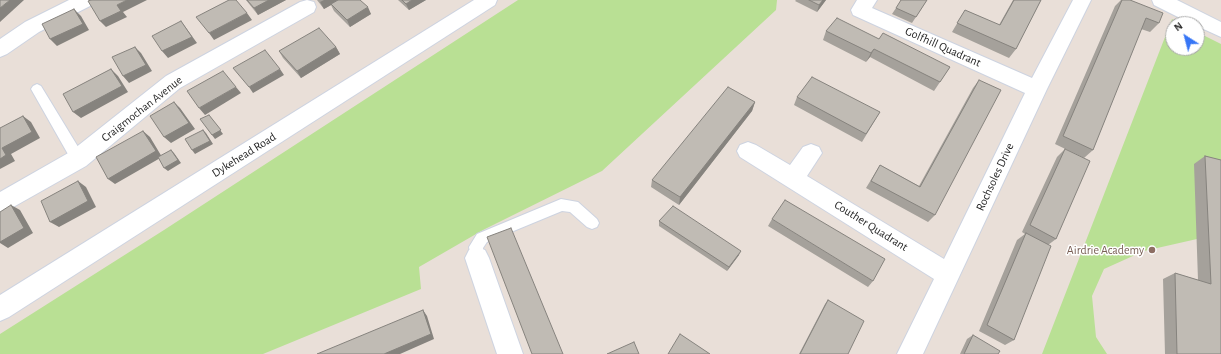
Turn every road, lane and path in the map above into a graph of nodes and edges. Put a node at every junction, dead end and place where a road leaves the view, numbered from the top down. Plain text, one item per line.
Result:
1 (85, 0) edge
2 (488, 0) edge
3 (868, 0) edge
4 (1082, 0) edge
5 (1161, 0) edge
6 (307, 7) dead end
7 (1221, 30) edge
8 (0, 49) edge
9 (1037, 89) junction
10 (37, 90) dead end
11 (748, 151) dead end
12 (812, 153) dead end
13 (78, 159) junction
14 (793, 178) junction
15 (0, 202) edge
16 (592, 223) dead end
17 (477, 258) joint
18 (949, 275) junction
19 (2, 304) edge
20 (510, 354) edge
21 (910, 354) edge

1 - 8 street
2 - 19 street, Dykehead Road
3 - 9 street, Golfhill Quadrant
4 - 9 street, Rochsoles Drive
5 - 7 street
6 - 13 street, Craigmochan Avenue
9 - 18 street, Rochsoles Drive
10 - 13 lane
11 - 14 street, Couther Quadrant
12 - 14 street
13 - 15 street, Craigmochan Avenue
14 - 18 street, Couther Quadrant
16 - 17 lane
17 - 20 street
18 - 21 street, Rochsoles Drive

